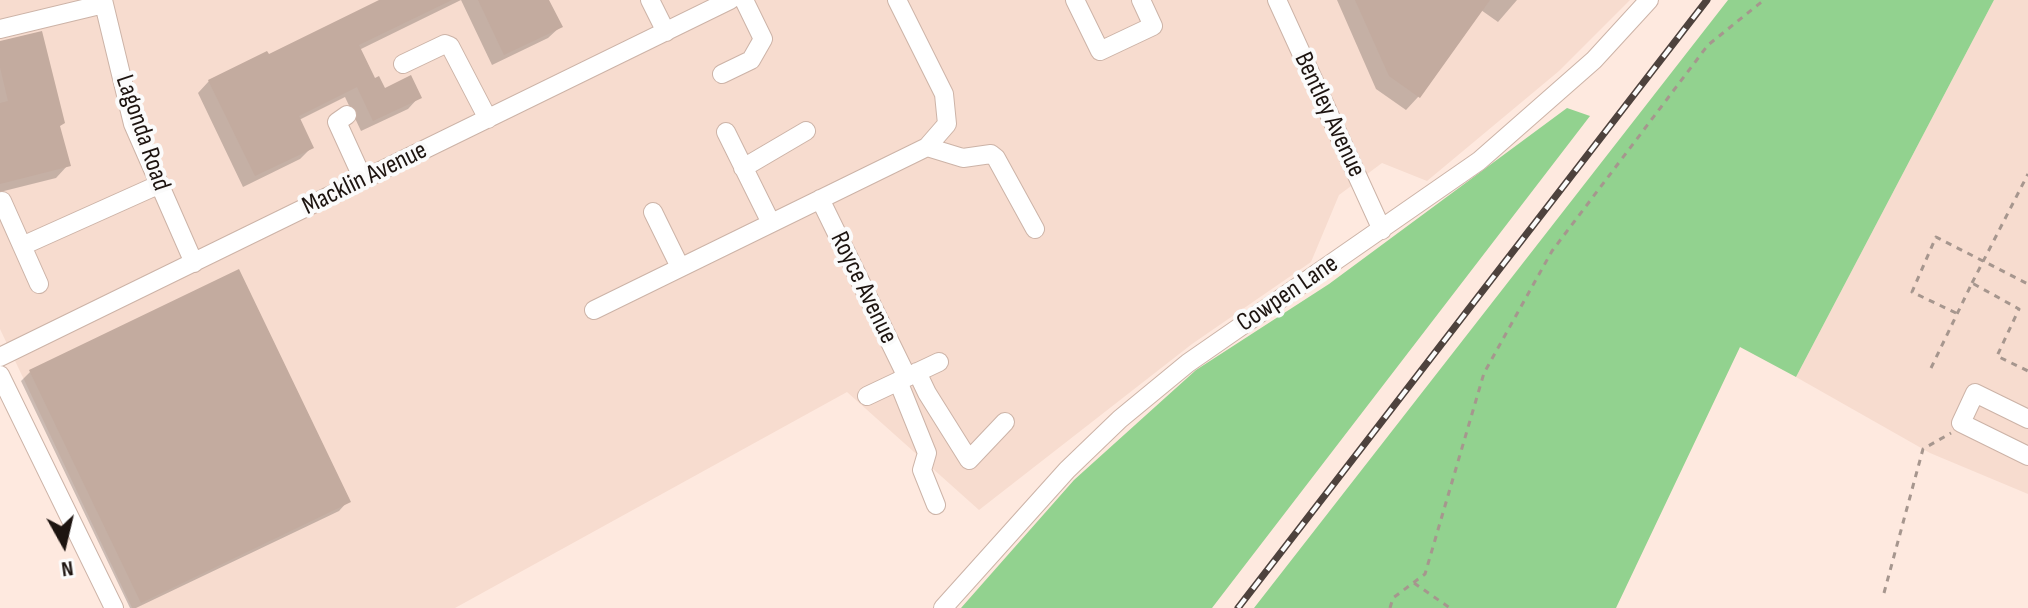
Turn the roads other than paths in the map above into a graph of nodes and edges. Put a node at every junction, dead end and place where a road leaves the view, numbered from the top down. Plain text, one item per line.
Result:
1 (650, 0) edge
2 (730, 0) edge
3 (744, 0) edge
4 (897, 0) edge
5 (1075, 0) edge
6 (1141, 0) edge
7 (1277, 0) edge
8 (1649, 0) edge
9 (103, 2) edge
10 (0, 29) edge
11 (666, 32) junction
12 (403, 64) dead end
13 (722, 74) dead end
14 (347, 115) dead end
15 (488, 119) junction
16 (806, 131) dead end
17 (726, 132) dead end
18 (927, 147) junction
19 (743, 168) junction
20 (363, 179) junction
21 (158, 185) junction
22 (820, 199) junction
23 (2, 201) edge
24 (653, 212) dead end
25 (771, 223) junction
26 (1035, 229) dead end
27 (1382, 230) junction
28 (22, 246) junction
29 (194, 263) junction
30 (680, 267) junction
31 (39, 284) dead end
32 (594, 310) dead end
33 (0, 357) edge
34 (939, 362) dead end
35 (0, 375) edge
36 (908, 377) junction
37 (867, 396) dead end
38 (2028, 419) edge
39 (1005, 422) dead end
40 (2028, 456) edge
41 (936, 505) dead end
42 (114, 608) edge
43 (943, 608) edge

1 - 11 street
2 - 11 street, Macklin Avenue
3 - 13 street
4 - 18 street
5 - 6 street
7 - 27 street, Bentley Avenue
8 - 27 street, Cowpen Lane
9 - 10 street
9 - 21 street, Lagonda Road
11 - 15 street, Macklin Avenue
12 - 15 street
14 - 20 street
15 - 20 street, Macklin Avenue
16 - 19 street
17 - 19 street
18 - 22 street, Royce Avenue
18 - 26 street
19 - 25 street
20 - 29 street, Macklin Avenue
21 - 28 street
21 - 29 street, Lagonda Road
22 - 25 street, Royce Avenue
22 - 36 street, Royce Avenue
23 - 28 street
24 - 30 street
25 - 30 street, Royce Avenue
27 - 43 street, Cowpen Lane
28 - 31 street
29 - 33 street, Macklin Avenue
30 - 32 street, Royce Avenue
34 - 36 street, Royce Avenue
35 - 42 street
36 - 37 street, Royce Avenue
36 - 39 street
36 - 41 street
38 - 40 street

